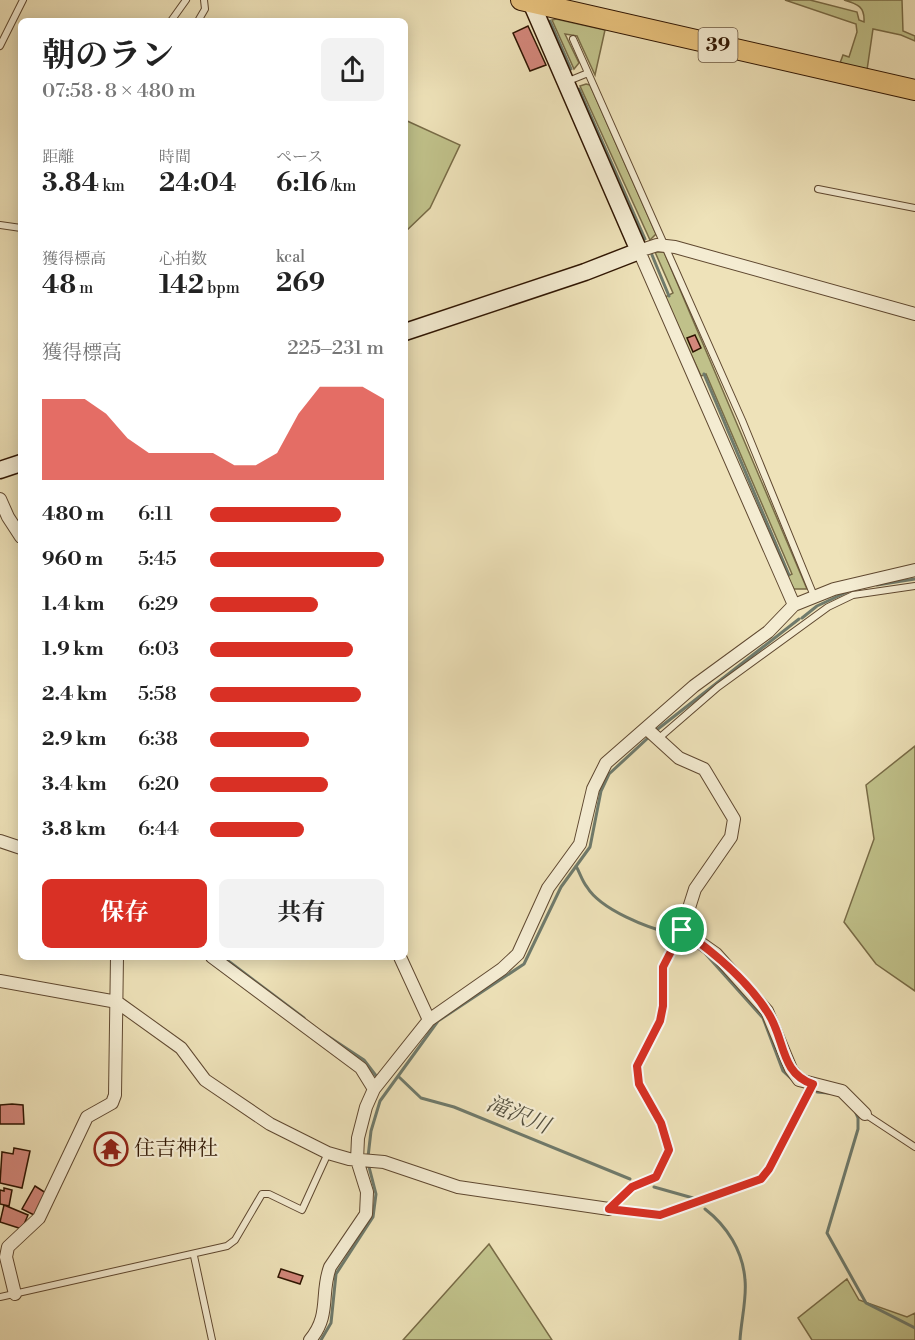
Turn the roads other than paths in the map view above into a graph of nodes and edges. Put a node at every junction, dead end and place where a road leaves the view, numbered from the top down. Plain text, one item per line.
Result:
1 (23, 0) edge
2 (186, 0) edge
3 (204, 0) edge
4 (527, 1) edge
5 (173, 18) edge
6 (200, 18) edge
7 (573, 39) dead end
8 (0, 46) edge
9 (588, 73) junction
10 (566, 82) junction
11 (915, 90) edge
12 (818, 189) dead end
13 (915, 208) edge
14 (0, 225) edge
15 (18, 228) edge
16 (664, 245) junction
17 (639, 251) junction
18 (915, 314) edge
19 (408, 331) edge
20 (18, 464) edge
21 (0, 470) edge
22 (0, 498) edge
23 (18, 533) edge
24 (915, 570) edge
25 (915, 586) edge
26 (814, 596) junction
27 (794, 605) junction
28 (646, 728) junction
29 (658, 739) junction
30 (0, 841) edge
31 (18, 847) edge
32 (682, 930) junction
33 (117, 960) edge
34 (216, 960) edge
35 (401, 960) edge
36 (0, 981) edge
37 (117, 1002) junction
38 (429, 1020) junction
39 (813, 1084) junction
40 (374, 1089) junction
41 (865, 1113) joint
42 (915, 1147) edge
43 (328, 1153) junction
44 (363, 1160) junction
45 (609, 1209) junction
46 (194, 1256) junction
47 (15, 1294) junction
48 (0, 1297) edge
49 (212, 1340) edge
50 (310, 1340) edge

1 - 8 lane
2 - 5 lane
3 - 6 lane
4 - 10 street
4 - 11 main road, 39
7 - 9 lane
9 - 10 lane
9 - 16 lane
10 - 17 street
12 - 13 lane
14 - 15 lane
16 - 17 street
16 - 18 street
16 - 26 lane
17 - 19 street
17 - 27 street
20 - 21 street
22 - 23 street
24 - 26 street
25 - 29 lane
26 - 27 street
27 - 28 street
28 - 29 street
28 - 38 street
29 - 32 street
30 - 31 street
32 - 39 street
32 - 45 lane
33 - 37 street
34 - 40 street
35 - 38 street
36 - 37 street
37 - 43 street
37 - 47 street
38 - 40 street
39 - 41 street
39 - 45 lane
40 - 44 street
41 - 42 lane
43 - 44 street
43 - 46 lane
44 - 45 street
44 - 50 street
46 - 47 lane
46 - 49 lane
47 - 48 lane

